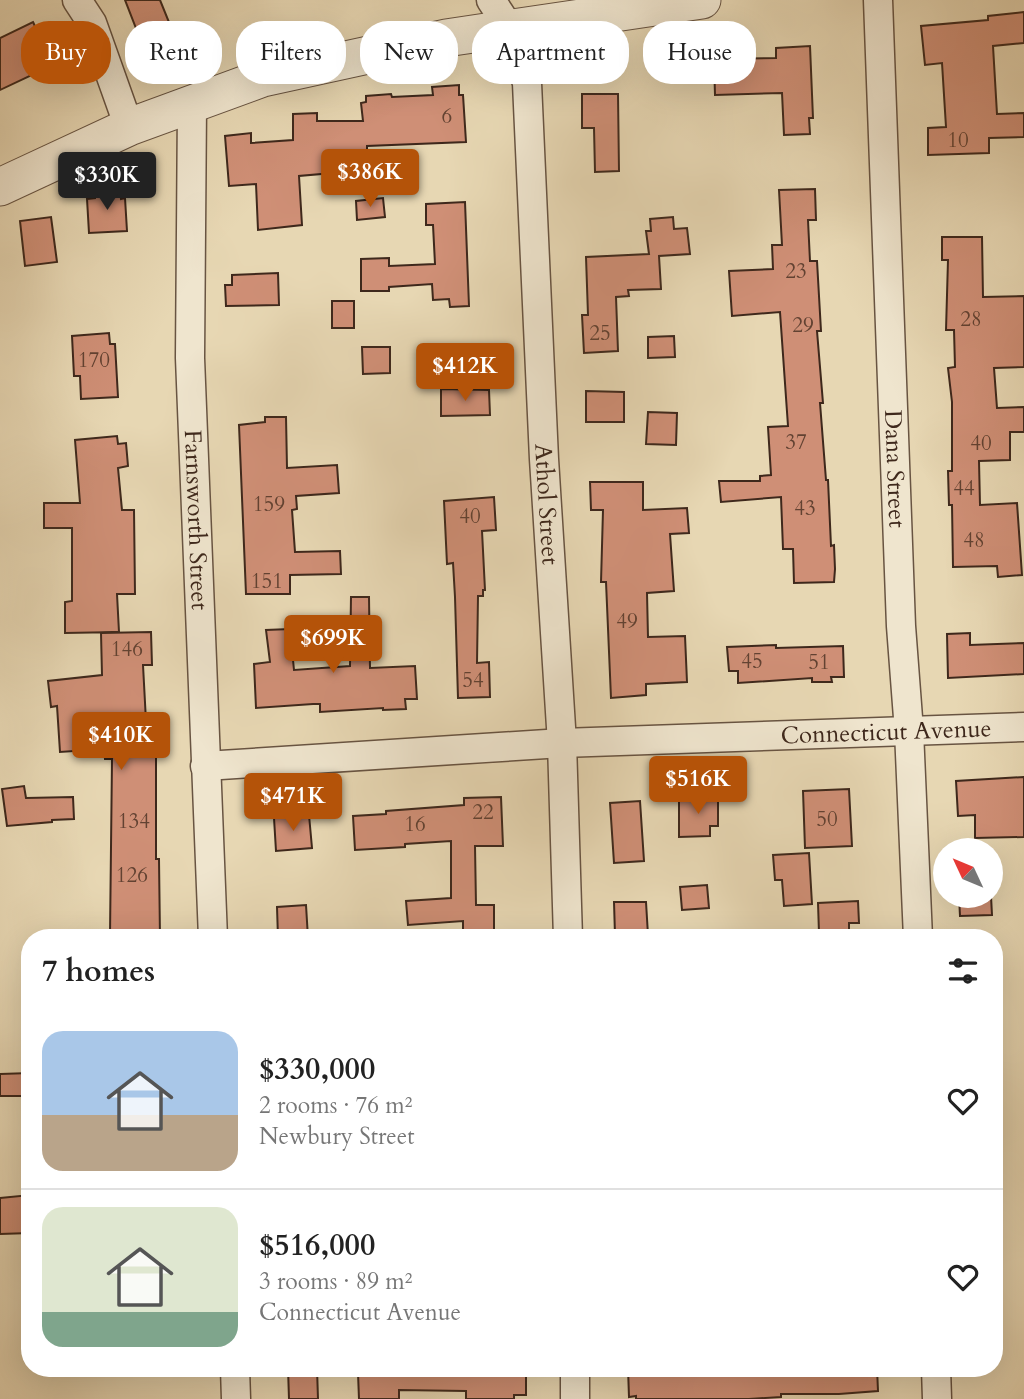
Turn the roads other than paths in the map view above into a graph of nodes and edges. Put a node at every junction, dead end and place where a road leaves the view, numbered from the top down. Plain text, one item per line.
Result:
1 (77, 0) edge
2 (702, 0) edge
3 (878, 0) edge
4 (500, 15) edge
5 (192, 104) junction
6 (129, 127) junction
7 (0, 187) edge
8 (1024, 727) edge
9 (909, 731) junction
10 (562, 743) junction
11 (205, 766) junction
12 (214, 929) edge
13 (568, 929) edge
14 (918, 929) edge
15 (235, 1377) edge
16 (575, 1377) edge
17 (936, 1377) edge
18 (236, 1399) edge
19 (575, 1399) edge
20 (937, 1399) edge

1 - 6 street
2 - 4 street
3 - 9 street, Dana Street
4 - 5 street
4 - 10 street, Athol Street
5 - 6 street
5 - 11 street, Farnsworth Street
6 - 7 street
8 - 9 street, Connecticut Avenue
9 - 10 street, Connecticut Avenue
9 - 14 street, Dana Street
10 - 11 street, Connecticut Avenue
10 - 13 street, Athol Street
11 - 12 street, Farnsworth Street
15 - 18 street
16 - 19 street
17 - 20 street

